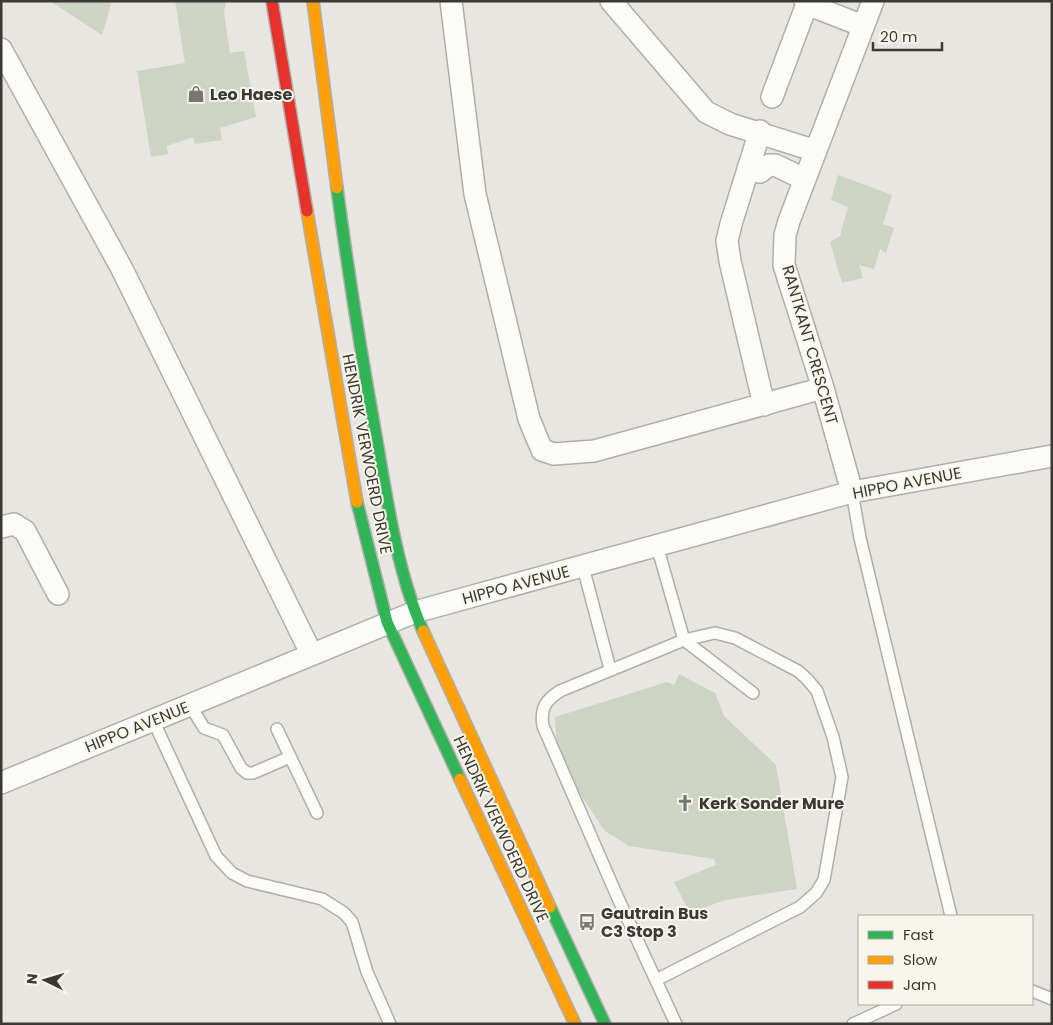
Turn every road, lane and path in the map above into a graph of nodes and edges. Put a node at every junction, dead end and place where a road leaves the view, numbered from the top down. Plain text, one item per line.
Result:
1 (272, 1) edge
2 (313, 1) edge
3 (451, 1) edge
4 (611, 1) edge
5 (873, 1) edge
6 (807, 2) edge
7 (864, 26) junction
8 (1, 49) edge
9 (772, 97) dead end
10 (760, 132) junction
11 (816, 151) junction
12 (748, 168) junction
13 (804, 179) junction
14 (823, 388) junction
15 (764, 405) junction
16 (1052, 456) edge
17 (852, 492) junction
18 (1, 527) edge
19 (657, 546) junction
20 (583, 567) junction
21 (58, 594) dead end
22 (415, 612) junction
23 (387, 622) junction
24 (684, 640) junction
25 (311, 653) junction
26 (610, 669) junction
27 (753, 693) dead end
28 (190, 705) junction
29 (153, 720) junction
30 (277, 730) dead end
31 (290, 757) junction
32 (1, 783) edge
33 (317, 813) dead end
34 (951, 915) edge
35 (656, 980) junction
36 (1033, 991) edge
37 (1052, 999) edge
38 (894, 1005) edge
39 (390, 1024) edge
40 (574, 1024) edge
41 (605, 1024) edge
42 (676, 1024) edge
43 (853, 1024) edge

1 - 23 main road, HENDRIK VERWOERD DRIVE
2 - 22 main road, HENDRIK VERWOERD DRIVE
3 - 15 street
4 - 10 street
5 - 7 street, RANTKANT CRESCENT
6 - 7 street
6 - 9 street
7 - 11 street, RANTKANT CRESCENT
8 - 25 street
10 - 11 street
10 - 12 street
11 - 13 street, RANTKANT CRESCENT
12 - 13 street
12 - 15 street
13 - 14 street, RANTKANT CRESCENT
14 - 15 street
14 - 17 street, RANTKANT CRESCENT
16 - 17 street, HIPPO AVENUE
17 - 19 street, HIPPO AVENUE
17 - 34 lane
18 - 21 street
19 - 20 street, HIPPO AVENUE
19 - 24 lane
20 - 22 street, HIPPO AVENUE
20 - 26 lane
22 - 23 street, HIPPO AVENUE
22 - 41 main road, HENDRIK VERWOERD DRIVE
23 - 25 street, HIPPO AVENUE
23 - 40 main road, HENDRIK VERWOERD DRIVE
24 - 26 lane
24 - 27 lane
24 - 35 lane
25 - 28 street, HIPPO AVENUE
26 - 35 lane
28 - 29 street, HIPPO AVENUE
28 - 31 lane
29 - 32 street, HIPPO AVENUE
29 - 39 lane
30 - 31 lane
31 - 33 lane
35 - 42 lane
36 - 37 lane
38 - 43 lane

